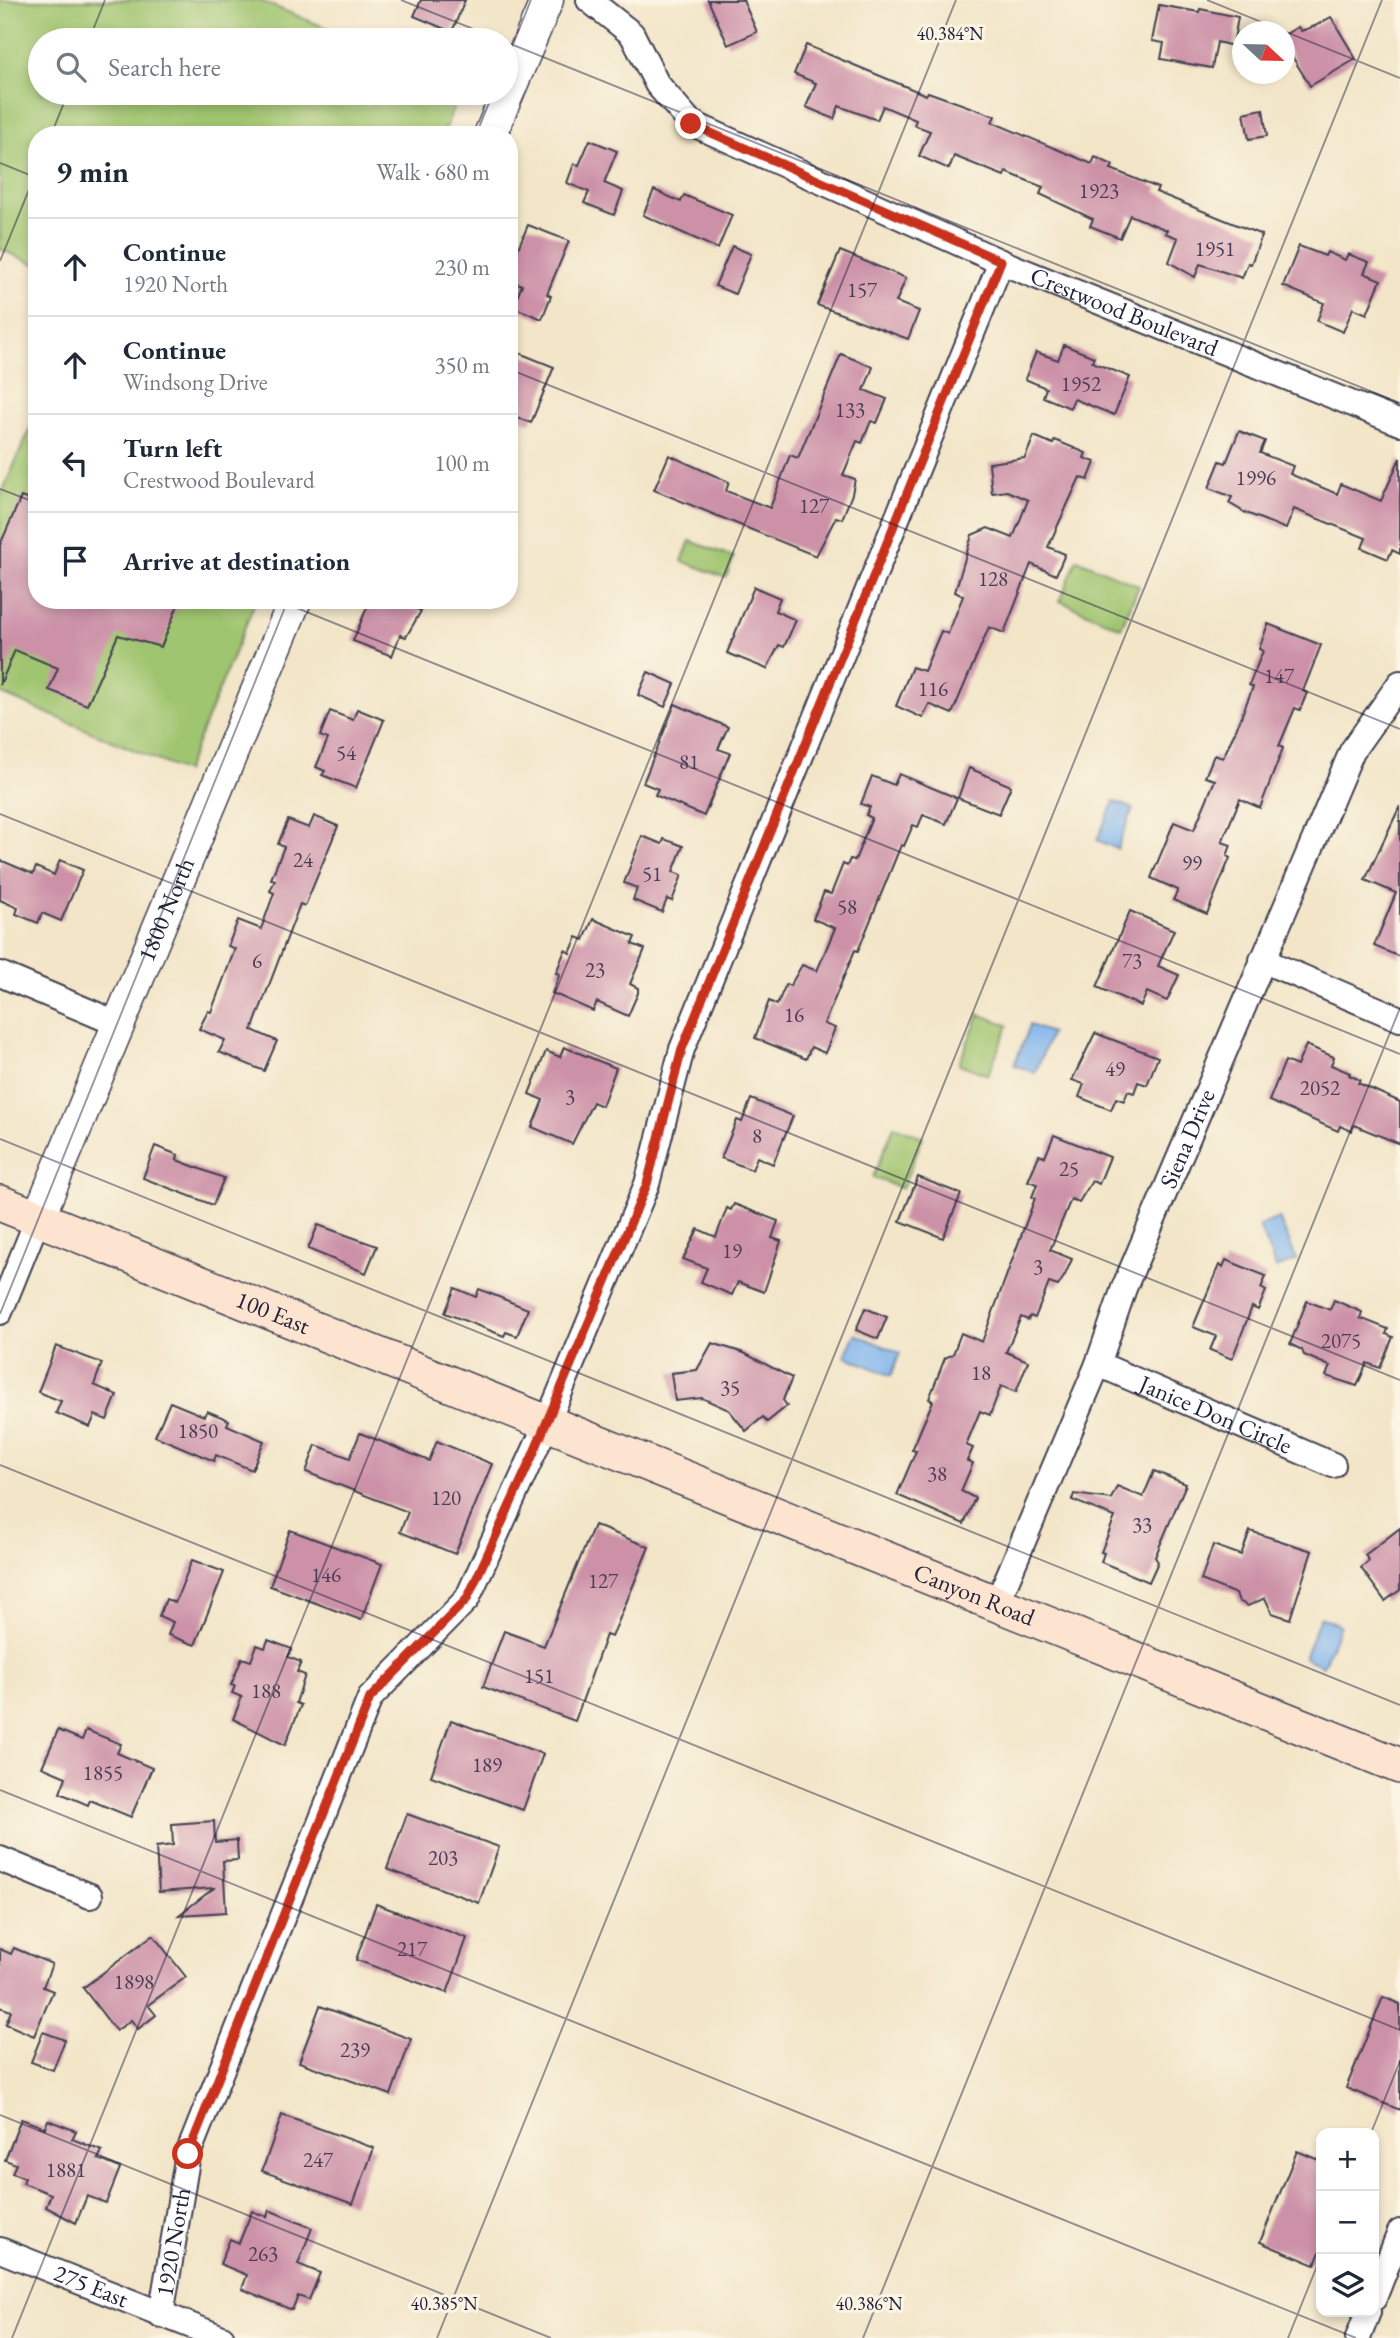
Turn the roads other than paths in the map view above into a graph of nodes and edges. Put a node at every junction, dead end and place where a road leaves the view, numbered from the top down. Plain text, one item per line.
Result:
1 (547, 0) edge
2 (589, 0) edge
3 (518, 69) edge
4 (503, 105) edge
5 (494, 126) edge
6 (1001, 261) junction
7 (1400, 424) edge
8 (291, 609) edge
9 (1400, 683) edge
10 (1262, 960) junction
11 (0, 974) edge
12 (1400, 1019) edge
13 (116, 1023) junction
14 (0, 1203) edge
15 (38, 1218) junction
16 (0, 1312) edge
17 (1098, 1364) junction
18 (547, 1423) junction
19 (1333, 1465) dead end
20 (998, 1603) junction
21 (1400, 1766) edge
22 (0, 1859) edge
23 (90, 1896) dead end
24 (1400, 2232) edge
25 (0, 2250) edge
26 (1379, 2285) edge
27 (161, 2315) junction
28 (1366, 2317) edge
29 (222, 2338) edge
30 (1358, 2338) edge

1 - 3 street
2 - 6 street, Crestwood Boulevard
4 - 5 street
6 - 7 street, Crestwood Boulevard
6 - 18 street, 1920 North
8 - 13 street, 1800 North
9 - 10 street, Siena Drive
10 - 12 street
10 - 17 street, Siena Drive
11 - 13 street
13 - 15 street, 1800 North
14 - 15 main road, 100 East
15 - 16 street
15 - 18 main road, 100 East
17 - 19 street, Janice Don Circle
17 - 20 street, Siena Drive
18 - 20 main road, Canyon Road
18 - 27 street, 1920 North
20 - 21 main road, Canyon Road
22 - 23 street
24 - 26 street
25 - 27 street, 275 East
27 - 29 street, 275 East
28 - 30 street

